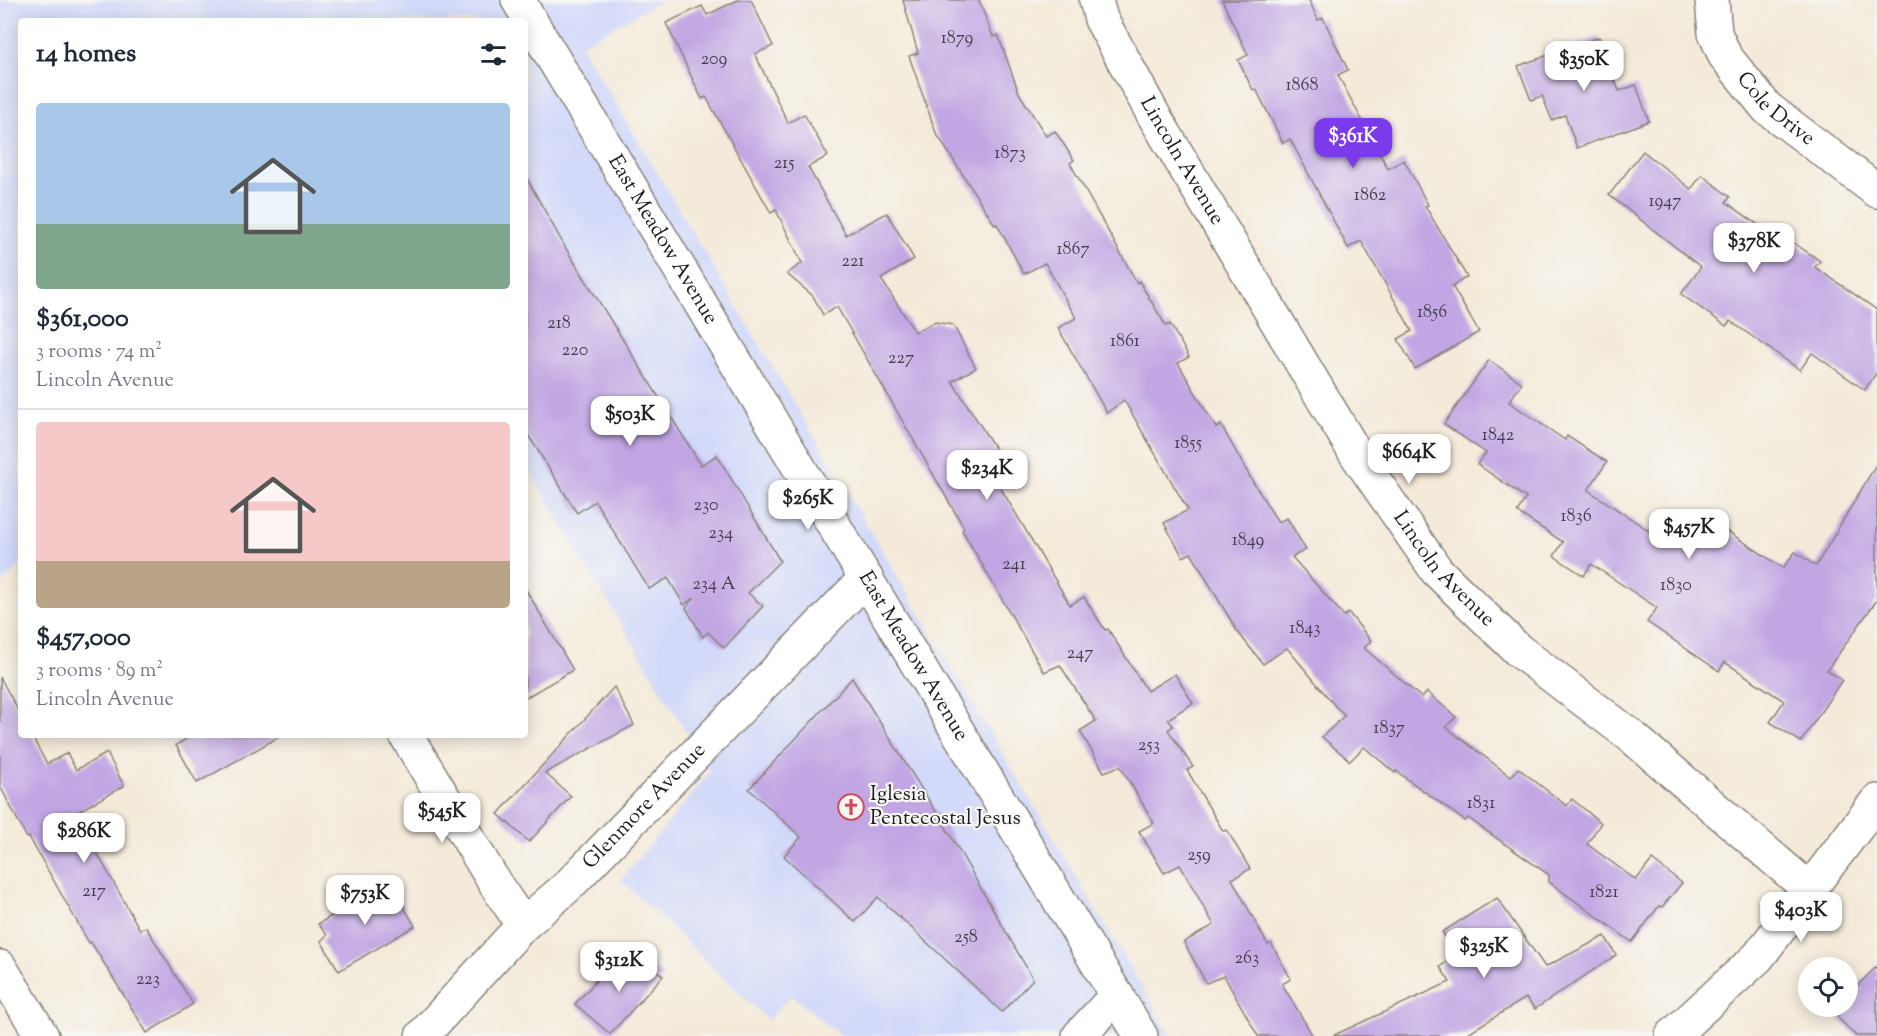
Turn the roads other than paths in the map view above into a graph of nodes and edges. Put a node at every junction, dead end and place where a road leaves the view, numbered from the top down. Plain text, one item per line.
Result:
1 (518, 0) edge
2 (1096, 0) edge
3 (1712, 0) edge
4 (1877, 191) edge
5 (866, 578) junction
6 (408, 738) edge
7 (1877, 801) edge
8 (1810, 890) junction
9 (523, 925) junction
10 (0, 967) edge
11 (1117, 996) junction
12 (42, 1036) edge
13 (422, 1036) edge
14 (1079, 1036) edge
15 (1141, 1036) edge
16 (1672, 1036) edge

1 - 5 street, East Meadow Avenue
2 - 8 street, Lincoln Avenue
3 - 4 street, Cole Drive
5 - 9 street, Glenmore Avenue
5 - 11 street, East Meadow Avenue
6 - 9 street
7 - 8 street
8 - 16 street
9 - 13 street, Glenmore Avenue
10 - 12 street
11 - 14 street
11 - 15 street, East Meadow Avenue

